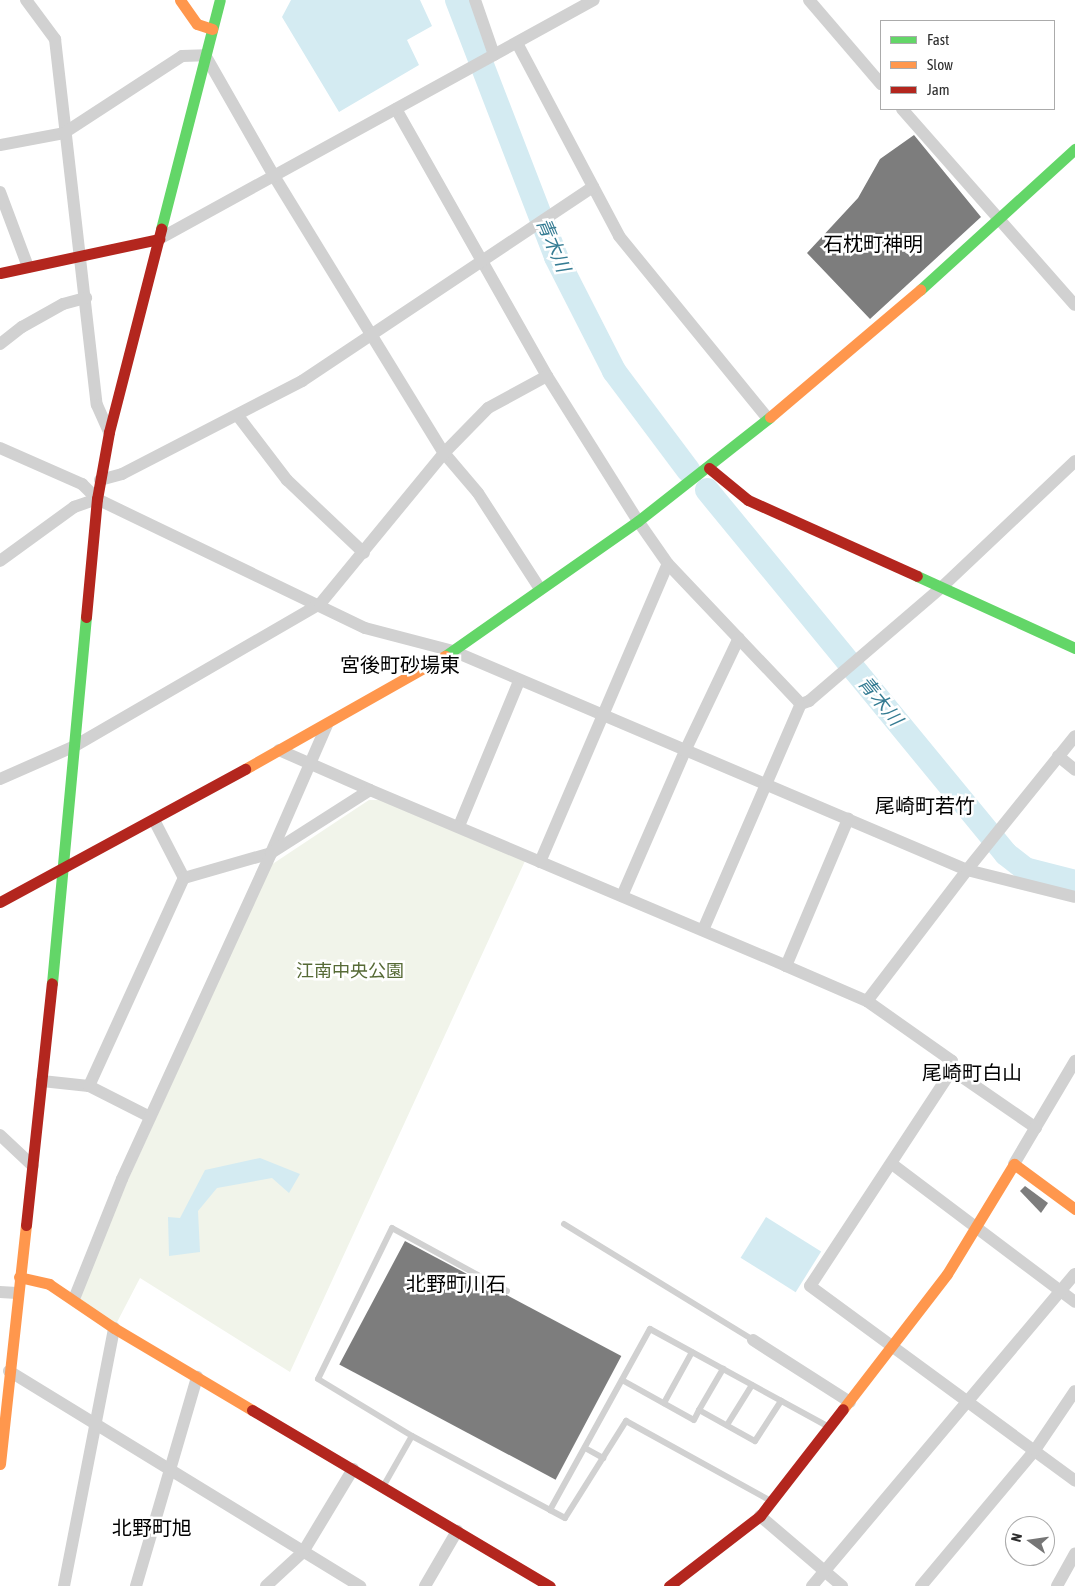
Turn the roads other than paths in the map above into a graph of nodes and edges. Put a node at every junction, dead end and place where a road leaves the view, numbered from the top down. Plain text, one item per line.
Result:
1 (26, 0) edge
2 (180, 0) edge
3 (220, 0) edge
4 (475, 0) edge
5 (594, 0) edge
6 (809, 0) edge
7 (212, 29) junction
8 (516, 42) junction
9 (205, 55) junction
10 (486, 60) junction
11 (880, 83) edge
12 (396, 109) junction
13 (903, 110) edge
14 (64, 133) junction
15 (0, 145) edge
16 (1075, 149) edge
17 (274, 176) junction
18 (593, 187) junction
19 (0, 192) edge
20 (996, 218) junction
21 (159, 238) junction
22 (82, 258) junction
23 (482, 259) junction
24 (28, 267) junction
25 (0, 273) edge
26 (86, 298) junction
27 (1075, 305) edge
28 (371, 335) junction
29 (0, 344) edge
30 (547, 376) junction
31 (238, 416) junction
32 (768, 419) junction
33 (109, 432) junction
34 (0, 448) edge
35 (444, 453) junction
36 (1075, 461) edge
37 (709, 468) junction
38 (100, 480) junction
39 (96, 500) junction
40 (638, 521) junction
41 (364, 553) junction
42 (0, 561) edge
43 (668, 564) junction
44 (943, 586) junction
45 (540, 589) junction
46 (320, 604) junction
47 (738, 638) junction
48 (1075, 648) edge
49 (453, 651) junction
50 (519, 680) junction
51 (801, 704) junction
52 (603, 717) junction
53 (327, 725) junction
54 (1075, 736) edge
55 (73, 747) junction
56 (279, 750) junction
57 (685, 751) junction
58 (1058, 756) junction
59 (310, 763) junction
60 (1075, 770) edge
61 (0, 779) edge
62 (766, 785) junction
63 (370, 790) junction
64 (848, 819) junction
65 (154, 820) junction
66 (459, 826) junction
67 (270, 854) junction
68 (540, 862) junction
69 (65, 867) junction
70 (967, 870) junction
71 (184, 878) junction
72 (622, 896) junction
73 (1075, 897) edge
74 (0, 902) edge
75 (703, 930) junction
76 (786, 966) junction
77 (867, 1001) junction
78 (1075, 1060) edge
79 (952, 1070) junction
80 (42, 1081) junction
81 (89, 1086) junction
82 (150, 1117) junction
83 (1036, 1128) junction
84 (0, 1135) edge
85 (892, 1164) junction
86 (1014, 1164) junction
87 (33, 1166) junction
88 (1075, 1209) edge
89 (564, 1224) dead end
90 (975, 1229) junction
91 (1075, 1274) edge
92 (19, 1276) junction
93 (507, 1291) dead end
94 (0, 1292) edge
95 (1061, 1292) junction
96 (17, 1293) junction
97 (74, 1299) junction
98 (1075, 1302) edge
99 (114, 1328) junction
100 (753, 1340) joint
101 (893, 1348) junction
102 (692, 1352) junction
103 (723, 1369) junction
104 (9, 1371) junction
105 (197, 1377) junction
106 (622, 1380) junction
107 (752, 1385) junction
108 (1075, 1391) edge
109 (781, 1401) junction
110 (850, 1402) junction
111 (664, 1403) junction
112 (968, 1404) junction
113 (700, 1410) junction
114 (94, 1424) junction
115 (727, 1425) junction
116 (830, 1428) junction
117 (412, 1436) junction
118 (584, 1448) junction
119 (1035, 1450) junction
120 (603, 1458) junction
121 (0, 1464) edge
122 (353, 1469) junction
123 (170, 1471) junction
124 (1075, 1481) edge
125 (383, 1486) junction
126 (772, 1501) junction
127 (550, 1510) junction
128 (760, 1516) junction
129 (457, 1530) junction
130 (303, 1552) junction
131 (1075, 1554) edge
132 (826, 1571) junction
133 (64, 1586) edge
134 (136, 1586) edge
135 (266, 1586) edge
136 (360, 1586) edge
137 (425, 1586) edge
138 (550, 1586) edge
139 (669, 1586) edge
140 (812, 1586) edge
141 (842, 1586) edge
142 (921, 1586) edge
143 (1057, 1586) edge

1 - 14 street
2 - 7 street
3 - 7 street
4 - 10 street
5 - 8 street
6 - 11 street
7 - 9 street
8 - 10 street
8 - 18 street
9 - 14 street
9 - 17 street
9 - 21 street
10 - 12 street
12 - 17 street
12 - 23 street
13 - 20 street
14 - 15 street
14 - 22 street
16 - 20 street
17 - 21 street
17 - 28 street
18 - 23 street
18 - 32 street
19 - 24 street
20 - 27 street
20 - 32 street
21 - 22 street
21 - 33 street
22 - 24 street
22 - 26 street
23 - 28 street
23 - 30 street
24 - 25 street
26 - 29 street
26 - 33 street
28 - 31 street
28 - 35 street
30 - 35 street
30 - 40 street
31 - 38 street
31 - 41 street
32 - 37 street
33 - 38 street
34 - 39 street
35 - 41 street
35 - 45 street
36 - 44 street
37 - 40 street
37 - 44 street
38 - 39 street
39 - 42 street
39 - 46 street
39 - 55 street
40 - 43 street
40 - 45 street
41 - 46 street
43 - 47 street
43 - 52 street
44 - 48 street
44 - 51 street
45 - 49 street
46 - 49 street
46 - 55 street
47 - 51 street
47 - 57 street
49 - 50 street
49 - 53 street
50 - 52 street
50 - 66 street
51 - 62 street
52 - 57 street
52 - 68 street
53 - 56 street
53 - 59 street
54 - 58 street
55 - 61 street
55 - 69 street
56 - 59 street
56 - 65 street
57 - 62 street
57 - 72 street
58 - 60 street
58 - 70 street
59 - 63 street
59 - 67 street
62 - 64 street
62 - 75 street
63 - 66 street
63 - 67 street
64 - 70 street
64 - 76 street
65 - 69 street
65 - 71 street
66 - 68 street
67 - 71 street
67 - 82 street
68 - 72 street
69 - 74 street
69 - 80 street
70 - 73 street
70 - 77 street
71 - 81 street
72 - 75 street
75 - 76 street
76 - 77 street
77 - 79 street
78 - 83 street
79 - 83 street
79 - 85 street
80 - 81 street
80 - 87 street
81 - 82 street
82 - 97 street
83 - 86 street
84 - 87 street
85 - 90 street
85 - 101 street
86 - 88 street
86 - 90 street
87 - 92 street
89 - 100 lane
90 - 95 street
90 - 101 street
91 - 95 street
92 - 96 street
92 - 97 street
93 - 117 lane
94 - 96 street
95 - 98 street
95 - 112 street
96 - 104 street
97 - 99 street
99 - 105 street
99 - 114 street
100 - 110 street
101 - 110 street
101 - 112 street
102 - 103 lane
102 - 106 lane
102 - 111 lane
103 - 107 lane
103 - 113 lane
104 - 114 street
104 - 121 street
105 - 122 street
105 - 123 street
106 - 111 lane
106 - 118 lane
107 - 109 lane
107 - 115 lane
108 - 119 street
109 - 115 lane
109 - 116 lane
110 - 116 street
111 - 113 lane
112 - 119 street
112 - 132 street
113 - 115 lane
114 - 123 street
114 - 133 street
116 - 126 street
117 - 125 lane
117 - 127 lane
118 - 120 lane
118 - 127 lane
119 - 124 street
119 - 142 street
120 - 126 lane
120 - 127 lane
122 - 125 street
122 - 130 street
123 - 130 street
123 - 134 street
125 - 129 street
126 - 128 street
128 - 132 street
128 - 139 street
129 - 137 street
129 - 138 street
130 - 135 street
130 - 136 street
131 - 143 street
132 - 140 street
132 - 141 street

